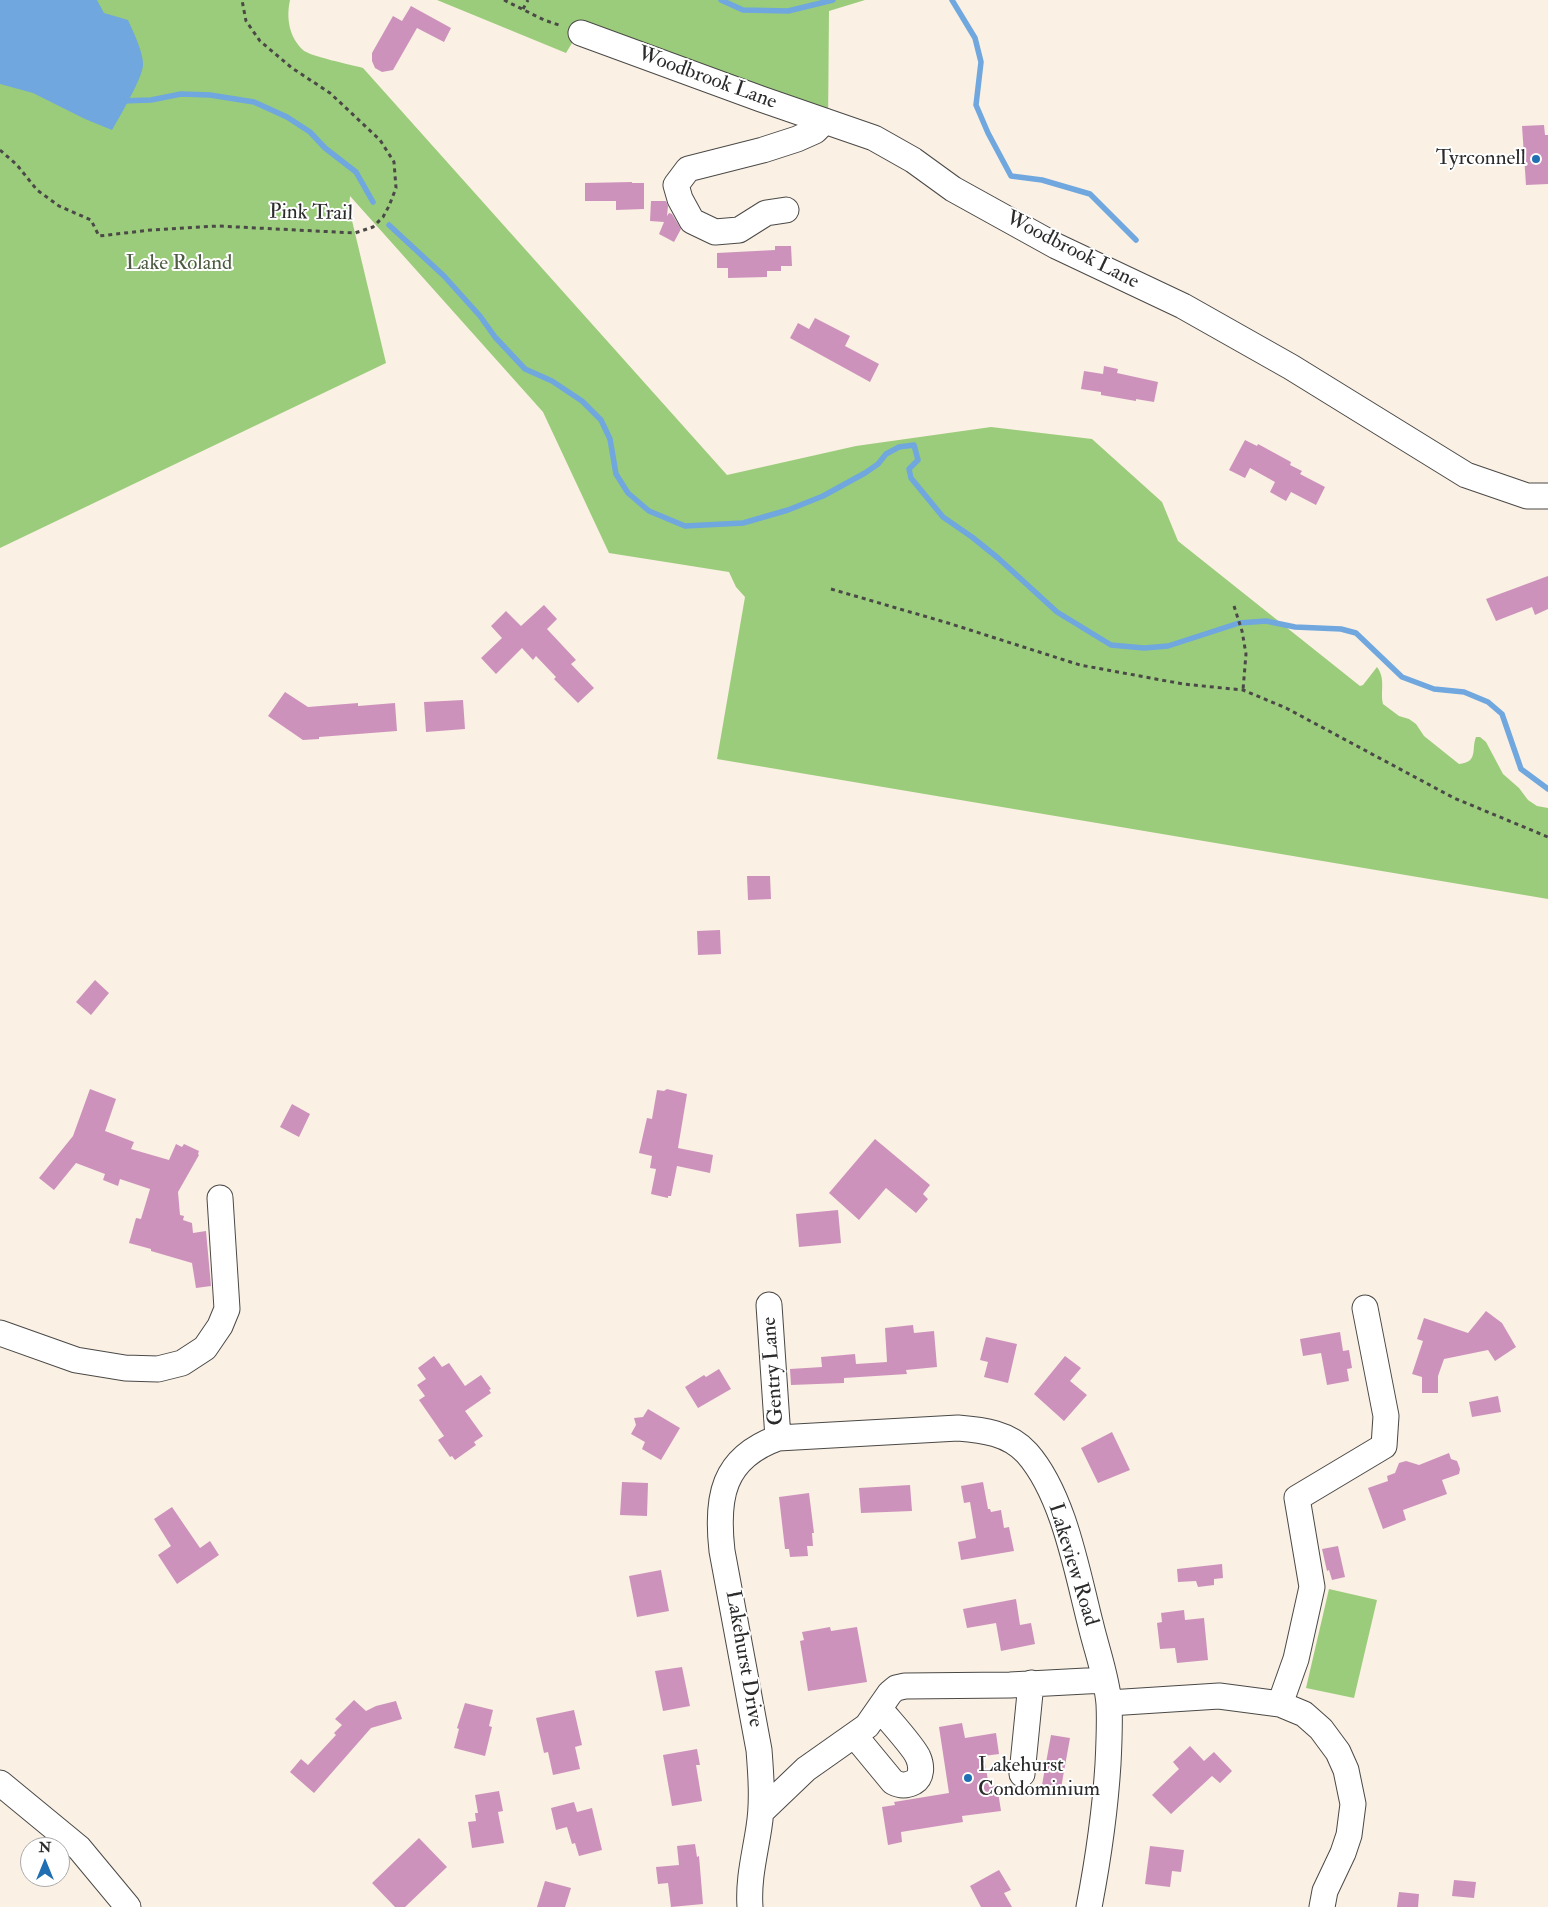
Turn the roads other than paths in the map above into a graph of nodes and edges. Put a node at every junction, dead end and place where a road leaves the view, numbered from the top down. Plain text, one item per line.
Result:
1 (581, 33) road end
2 (825, 121) junction
3 (786, 210) dead end
4 (1548, 496) edge
5 (220, 1198) dead end
6 (769, 1305) dead end
7 (1364, 1308) dead end
8 (0, 1333) edge
9 (778, 1438) junction
10 (1031, 1683) junction
11 (1107, 1691) junction
12 (1280, 1704) junction
13 (880, 1709) junction
14 (855, 1736) junction
15 (1022, 1774) dead end
16 (0, 1783) edge
17 (761, 1812) junction
18 (128, 1907) edge
19 (750, 1907) edge
20 (1089, 1907) edge
21 (1322, 1907) edge

1 - 2 street, Woodbrook Lane
2 - 3 street
2 - 4 street, Woodbrook Lane
5 - 8 street
6 - 9 street, Gentry Lane
7 - 12 street
9 - 11 street, Lakeview Road
9 - 17 street, Lakehurst Drive
10 - 11 street
10 - 13 street
10 - 15 street
11 - 12 street
11 - 20 street, Lakeview Road
12 - 21 street
13 - 14 street
13 - 14 street
14 - 17 street
16 - 18 street
17 - 19 street, Lakehurst Drive

